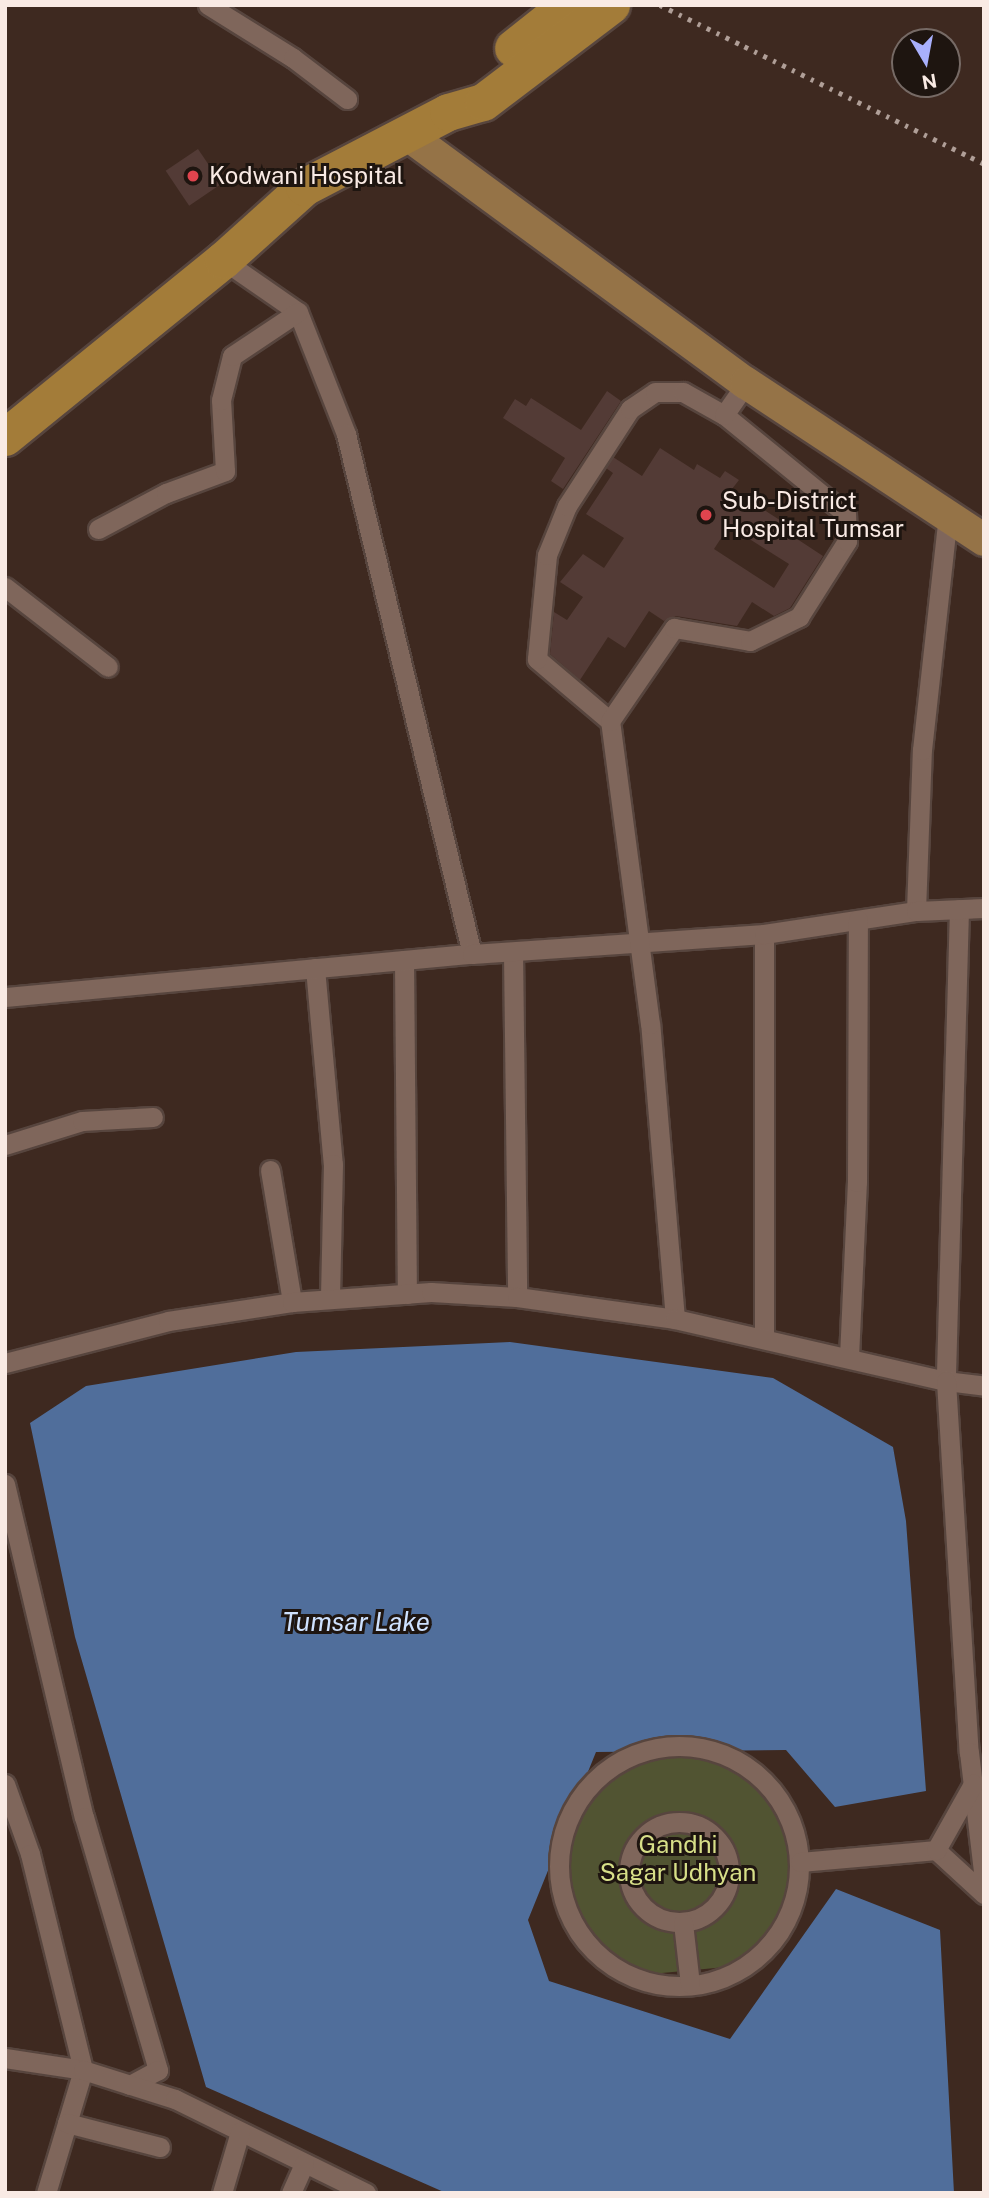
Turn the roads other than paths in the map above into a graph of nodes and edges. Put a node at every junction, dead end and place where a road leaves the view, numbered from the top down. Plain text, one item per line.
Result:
1 (208, 5) edge
2 (567, 5) edge
3 (611, 5) edge
4 (346, 99) dead end
5 (448, 112) junction
6 (408, 135) junction
7 (223, 260) junction
8 (298, 312) junction
9 (746, 383) junction
10 (724, 415) junction
11 (5, 438) edge
12 (948, 516) junction
13 (99, 529) dead end
14 (984, 540) edge
15 (5, 587) edge
16 (108, 667) dead end
17 (610, 721) junction
18 (984, 908) edge
19 (959, 909) junction
20 (916, 911) junction
21 (858, 920) junction
22 (764, 934) junction
23 (636, 944) junction
24 (513, 952) junction
25 (472, 954) junction
26 (404, 960) junction
27 (315, 968) junction
28 (5, 997) edge
29 (153, 1117) dead end
30 (5, 1145) edge
31 (270, 1170) dead end
32 (407, 1294) junction
33 (517, 1297) junction
34 (330, 1299) junction
35 (292, 1302) junction
36 (676, 1319) junction
37 (764, 1338) junction
38 (849, 1357) junction
39 (5, 1363) edge
40 (946, 1381) junction
41 (984, 1387) edge
42 (5, 1484) edge
43 (5, 1784) edge
44 (973, 1784) junction
45 (936, 1850) junction
46 (800, 1862) junction
47 (984, 1879) edge
48 (984, 1894) edge
49 (683, 1923) junction
50 (690, 1984) junction
51 (5, 2058) edge
52 (83, 2070) junction
53 (130, 2085) junction
54 (66, 2123) junction
55 (240, 2132) junction
56 (160, 2147) dead end
57 (304, 2164) junction
58 (46, 2193) edge
59 (222, 2193) edge
60 (291, 2193) edge
61 (366, 2193) edge

1 - 4 street
2 - 5 highway
3 - 5 highway
5 - 6 highway
6 - 7 highway
6 - 9 main road
7 - 8 street
7 - 11 highway
8 - 13 street
8 - 25 street
9 - 10 street
9 - 12 main road
10 - 17 street
10 - 17 street
12 - 14 main road
12 - 20 street
15 - 16 street
17 - 23 street
18 - 19 street
19 - 20 street
19 - 40 street
20 - 21 street
21 - 22 street
21 - 38 street
22 - 23 street
22 - 37 street
23 - 24 street
23 - 36 street
24 - 25 street
24 - 33 street
25 - 26 street
26 - 27 street
26 - 32 street
27 - 28 street
27 - 34 street
29 - 30 street
31 - 35 street
32 - 33 street
32 - 34 street
33 - 36 street
34 - 35 street
35 - 39 street
36 - 37 street
37 - 38 street
38 - 40 street
40 - 41 street
40 - 44 street
42 - 53 street
43 - 52 street
44 - 45 street
44 - 47 street
45 - 46 street
45 - 48 street
46 - 50 street
46 - 50 street
49 - 49 street
49 - 50 street
51 - 52 street
52 - 53 street
52 - 54 street
53 - 55 street
54 - 56 street
54 - 58 street
55 - 57 street
55 - 59 street
57 - 60 street
57 - 61 street

